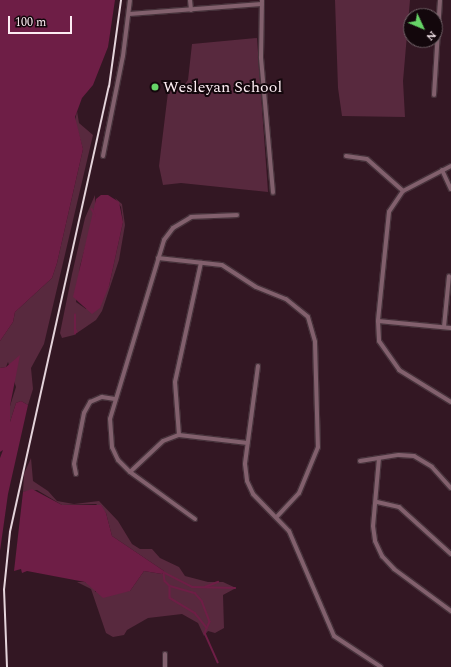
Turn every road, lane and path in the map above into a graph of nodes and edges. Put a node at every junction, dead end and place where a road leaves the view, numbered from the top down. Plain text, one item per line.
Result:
1 (130, 0) edge
2 (190, 0) edge
3 (440, 0) edge
4 (262, 2) edge
5 (191, 10) junction
6 (129, 14) junction
7 (434, 95) dead end
8 (104, 156) dead end
9 (346, 156) dead end
10 (451, 166) edge
11 (442, 170) junction
12 (451, 189) edge
13 (403, 191) junction
14 (273, 192) dead end
15 (237, 215) dead end
16 (158, 258) junction
17 (201, 263) junction
18 (449, 276) dead end
19 (378, 321) junction
20 (444, 327) junction
21 (451, 328) edge
22 (258, 366) dead end
23 (115, 399) junction
24 (451, 402) edge
25 (179, 435) junction
26 (248, 443) junction
27 (379, 458) junction
28 (360, 461) dead end
29 (130, 472) junction
30 (76, 474) dead end
31 (451, 488) edge
32 (377, 502) junction
33 (277, 517) junction
34 (195, 519) dead end
35 (451, 554) edge
36 (451, 611) edge
37 (165, 654) dead end
38 (165, 667) edge
39 (381, 667) edge

1 - 6 street
2 - 5 street
3 - 7 street
4 - 5 street
4 - 14 street
5 - 6 street
6 - 8 street
9 - 13 street
10 - 11 street
11 - 12 street
11 - 13 street
13 - 19 street
15 - 16 street
16 - 17 street
16 - 23 street
17 - 25 street
17 - 33 street
18 - 20 street
19 - 20 street
19 - 24 street
20 - 21 street
22 - 26 street
23 - 29 street
23 - 30 street
25 - 26 street
25 - 29 street
26 - 33 street
27 - 28 street
27 - 31 street
27 - 32 street
29 - 34 street
32 - 35 street
32 - 36 street
33 - 39 street
37 - 38 street

